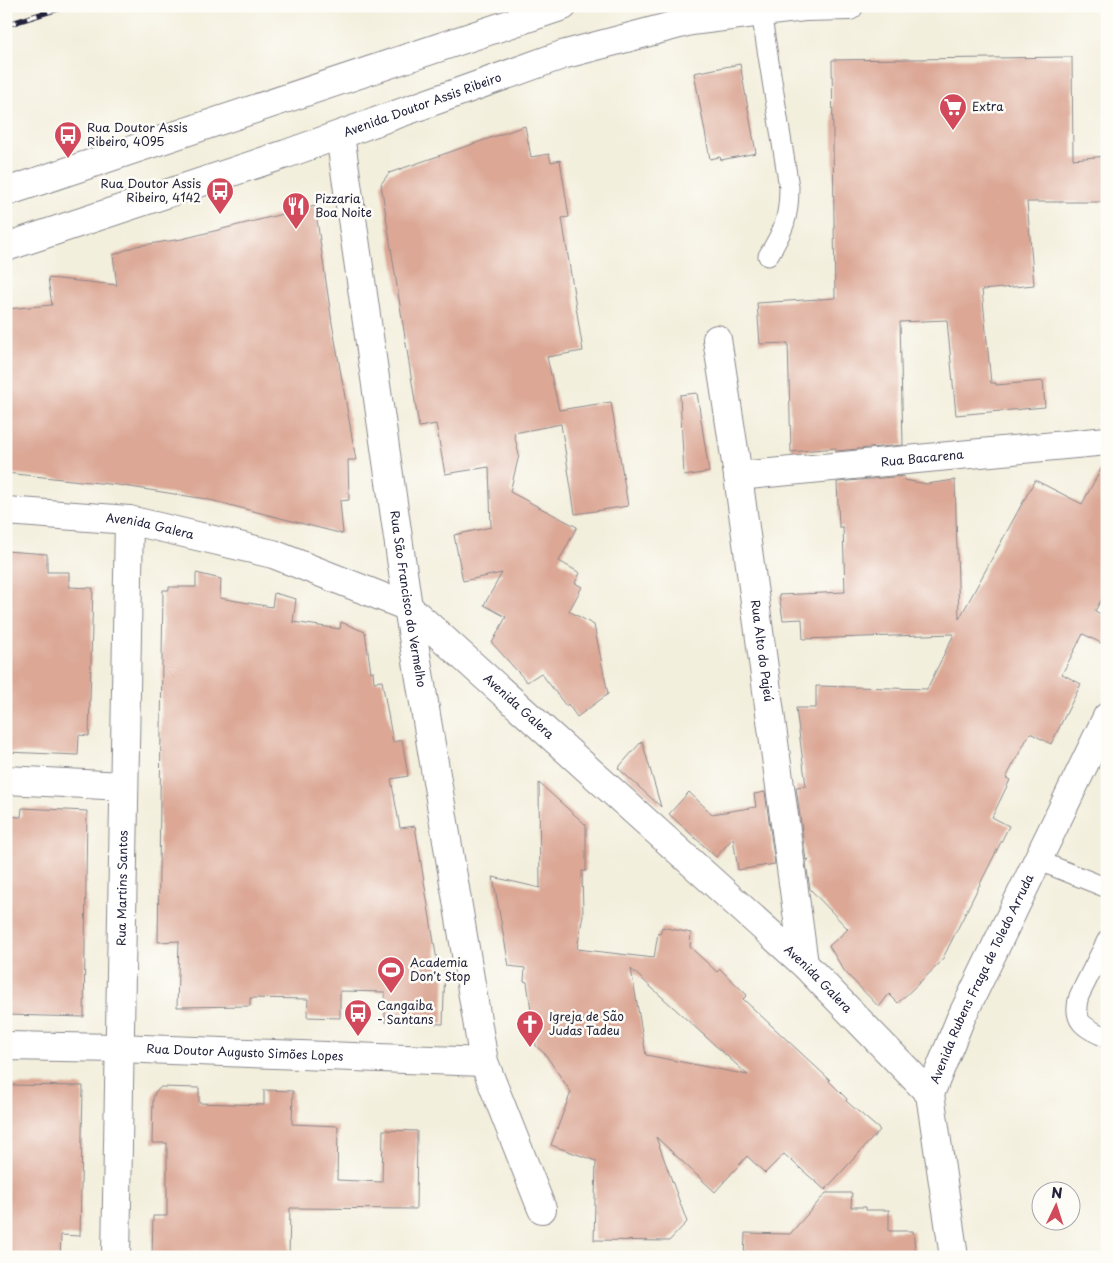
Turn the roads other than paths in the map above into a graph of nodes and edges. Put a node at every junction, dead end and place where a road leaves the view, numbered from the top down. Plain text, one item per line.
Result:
1 (563, 6) edge
2 (849, 6) edge
3 (761, 12) junction
4 (340, 134) junction
5 (6, 192) edge
6 (6, 247) edge
7 (768, 256) dead end
8 (717, 339) dead end
9 (1107, 441) edge
10 (738, 476) junction
11 (6, 511) edge
12 (129, 520) junction
13 (408, 607) junction
14 (1105, 726) edge
15 (6, 780) edge
16 (124, 786) junction
17 (1038, 860) junction
18 (1107, 888) edge
19 (1107, 940) edge
20 (804, 964) junction
21 (1107, 1038) edge
22 (6, 1046) edge
23 (118, 1048) junction
24 (484, 1062) junction
25 (930, 1094) junction
26 (542, 1209) dead end
27 (116, 1257) edge
28 (954, 1257) edge

1 - 5 street
2 - 3 street, Avenida Doutor Assis Ribeiro
3 - 4 street, Avenida Doutor Assis Ribeiro
3 - 7 lane
4 - 6 street, Avenida Doutor Assis Ribeiro
4 - 13 street, Rua São Francisco do Vermelho
8 - 10 street, Rua Alto do Pajeú
9 - 10 street, Rua Bacarena
10 - 20 street, Rua Alto do Pajeú
11 - 12 street, Avenida Galera
12 - 13 street, Avenida Galera
12 - 16 street, Rua Martins Santos
13 - 20 street, Avenida Galera
13 - 24 street, Rua São Francisco do Vermelho
14 - 17 street, Avenida Rubens Fraga de Toledo Arruda
15 - 16 street
16 - 23 street, Rua Martins Santos
17 - 18 lane
17 - 25 street, Avenida Rubens Fraga de Toledo Arruda
19 - 21 lane
20 - 25 street, Avenida Galera
22 - 23 street, Rua Doutor Augusto Simões Lopes
23 - 24 street, Rua Doutor Augusto Simões Lopes
23 - 27 street, Rua Martins Santos
24 - 26 street, Rua São Francisco do Vermelho
25 - 28 street, Avenida Rubens Fraga de Toledo Arruda

